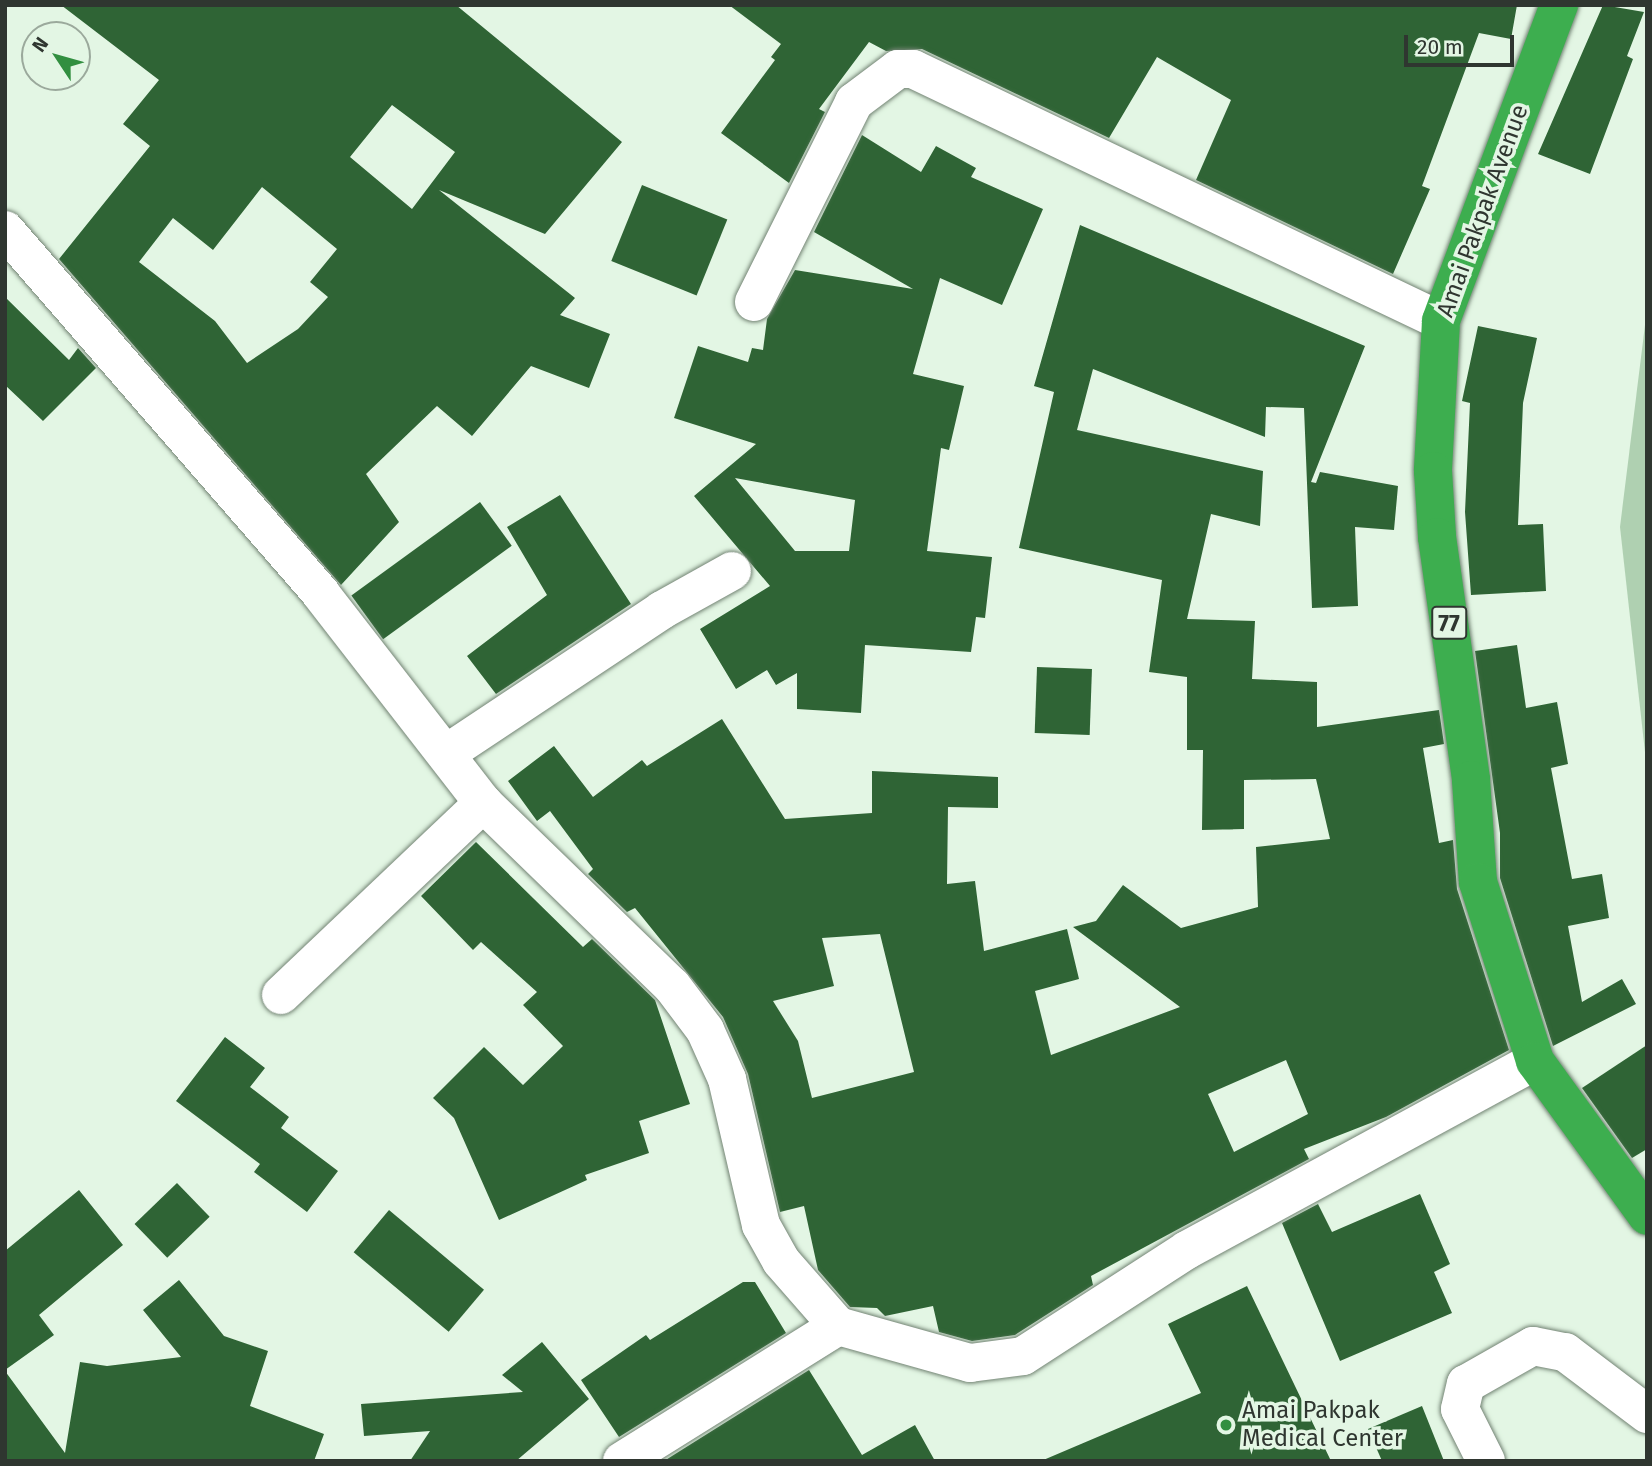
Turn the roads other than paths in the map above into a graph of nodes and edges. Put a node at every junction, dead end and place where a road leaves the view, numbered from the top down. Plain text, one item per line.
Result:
1 (1559, 5) edge
2 (5, 230) edge
3 (754, 302) dead end
4 (1441, 321) junction
5 (732, 571) dead end
6 (447, 753) junction
7 (483, 803) junction
8 (281, 995) dead end
9 (1535, 1060) junction
10 (1647, 1216) edge
11 (838, 1326) junction
12 (1647, 1414) edge
13 (622, 1461) edge
14 (1486, 1461) edge

1 - 4 highway, Amai Pakpak Avenue / 77
2 - 6 street
3 - 4 street
4 - 9 highway, Amai Pakpak Avenue / 77
5 - 6 street
6 - 7 street
7 - 8 street
7 - 11 street
9 - 10 highway, Amai Pakpak Avenue / 77
9 - 11 street
11 - 13 street
12 - 14 street

